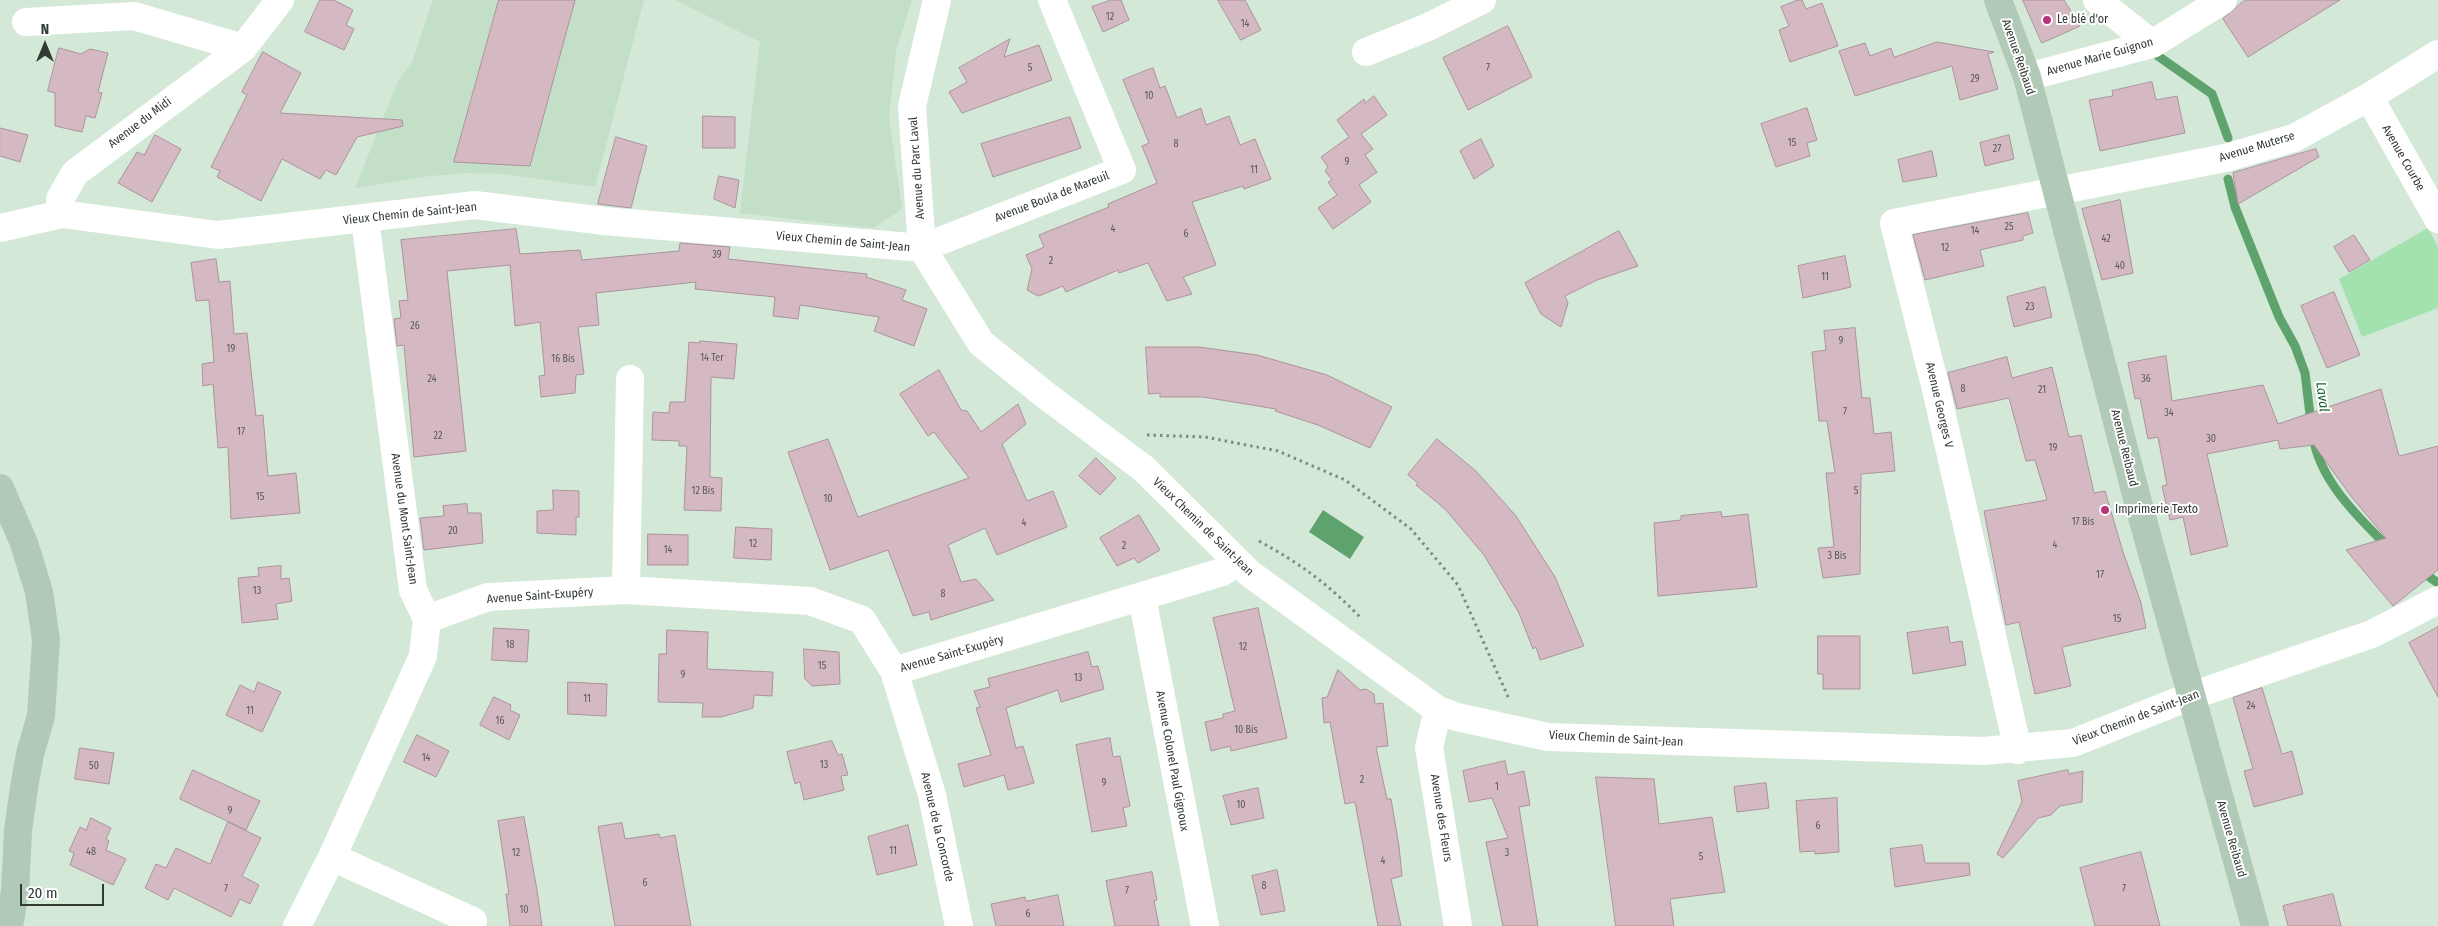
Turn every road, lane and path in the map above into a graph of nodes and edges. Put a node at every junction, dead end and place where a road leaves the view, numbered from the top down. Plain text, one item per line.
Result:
1 (280, 0) edge
2 (937, 0) edge
3 (1052, 0) edge
4 (1482, 0) edge
5 (1998, 0) edge
6 (2097, 0) edge
7 (2223, 0) edge
8 (26, 22) dead end
9 (2152, 44) junction
10 (243, 48) junction
11 (1366, 52) dead end
12 (2438, 54) edge
13 (2027, 77) junction
14 (2369, 97) junction
15 (2058, 189) junction
16 (62, 214) junction
17 (364, 219) junction
18 (2438, 219) edge
19 (0, 228) edge
20 (922, 248) junction
21 (630, 379) dead end
22 (1098, 432) junction
23 (0, 488) edge
24 (1252, 538) dead end
25 (1237, 562) junction
26 (626, 590) junction
27 (1142, 596) junction
28 (2438, 600) edge
29 (427, 618) junction
30 (1365, 621) dead end
31 (894, 671) junction
32 (2191, 696) junction
33 (1511, 707) dead end
34 (1438, 710) junction
35 (2018, 750) junction
36 (332, 857) junction
37 (473, 921) dead end
38 (9, 926) edge
39 (297, 926) edge
40 (959, 926) edge
41 (1205, 926) edge
42 (1458, 926) edge
43 (2255, 926) edge

1 - 10 street, Avenue du Midi
2 - 20 street, Avenue du Parc Laval
3 - 20 street, Avenue Boula de Mareuil
4 - 11 street
5 - 13 street, Avenue Reibaud
6 - 9 street
7 - 9 street, Avenue Marie Guignon
8 - 10 street
9 - 13 street, Avenue Marie Guignon
10 - 16 street, Avenue du Midi
12 - 14 street, Avenue Muterse
13 - 15 street, Avenue Reibaud
14 - 15 street, Avenue Muterse
14 - 18 street, Avenue Courbe
15 - 32 street, Avenue Reibaud
15 - 35 street, Avenue Georges V
16 - 17 street, Vieux Chemin de Saint-Jean
16 - 19 street, Vieux Chemin de Saint-Jean
17 - 20 street, Vieux Chemin de Saint-Jean
17 - 29 street, Avenue du Mont Saint-Jean
20 - 22 street, Vieux Chemin de Saint-Jean
21 - 26 street
22 - 25 street, Vieux Chemin de Saint-Jean
22 - 33 path
23 - 38 street
24 - 30 path
25 - 27 street, Avenue Saint-Exupéry
25 - 34 street, Vieux Chemin de Saint-Jean
26 - 29 street, Avenue Saint-Exupéry
26 - 31 street, Avenue Saint-Exupéry
27 - 31 street, Avenue Saint-Exupéry
27 - 41 street, Avenue Colonel Paul Gignoux
28 - 32 street, Vieux Chemin de Saint-Jean
29 - 36 street
31 - 40 street, Avenue de la Concorde
32 - 35 street, Vieux Chemin de Saint-Jean
32 - 43 street, Avenue Reibaud
34 - 35 street, Vieux Chemin de Saint-Jean
34 - 42 street, Avenue des Fleurs
36 - 37 street
36 - 39 street

